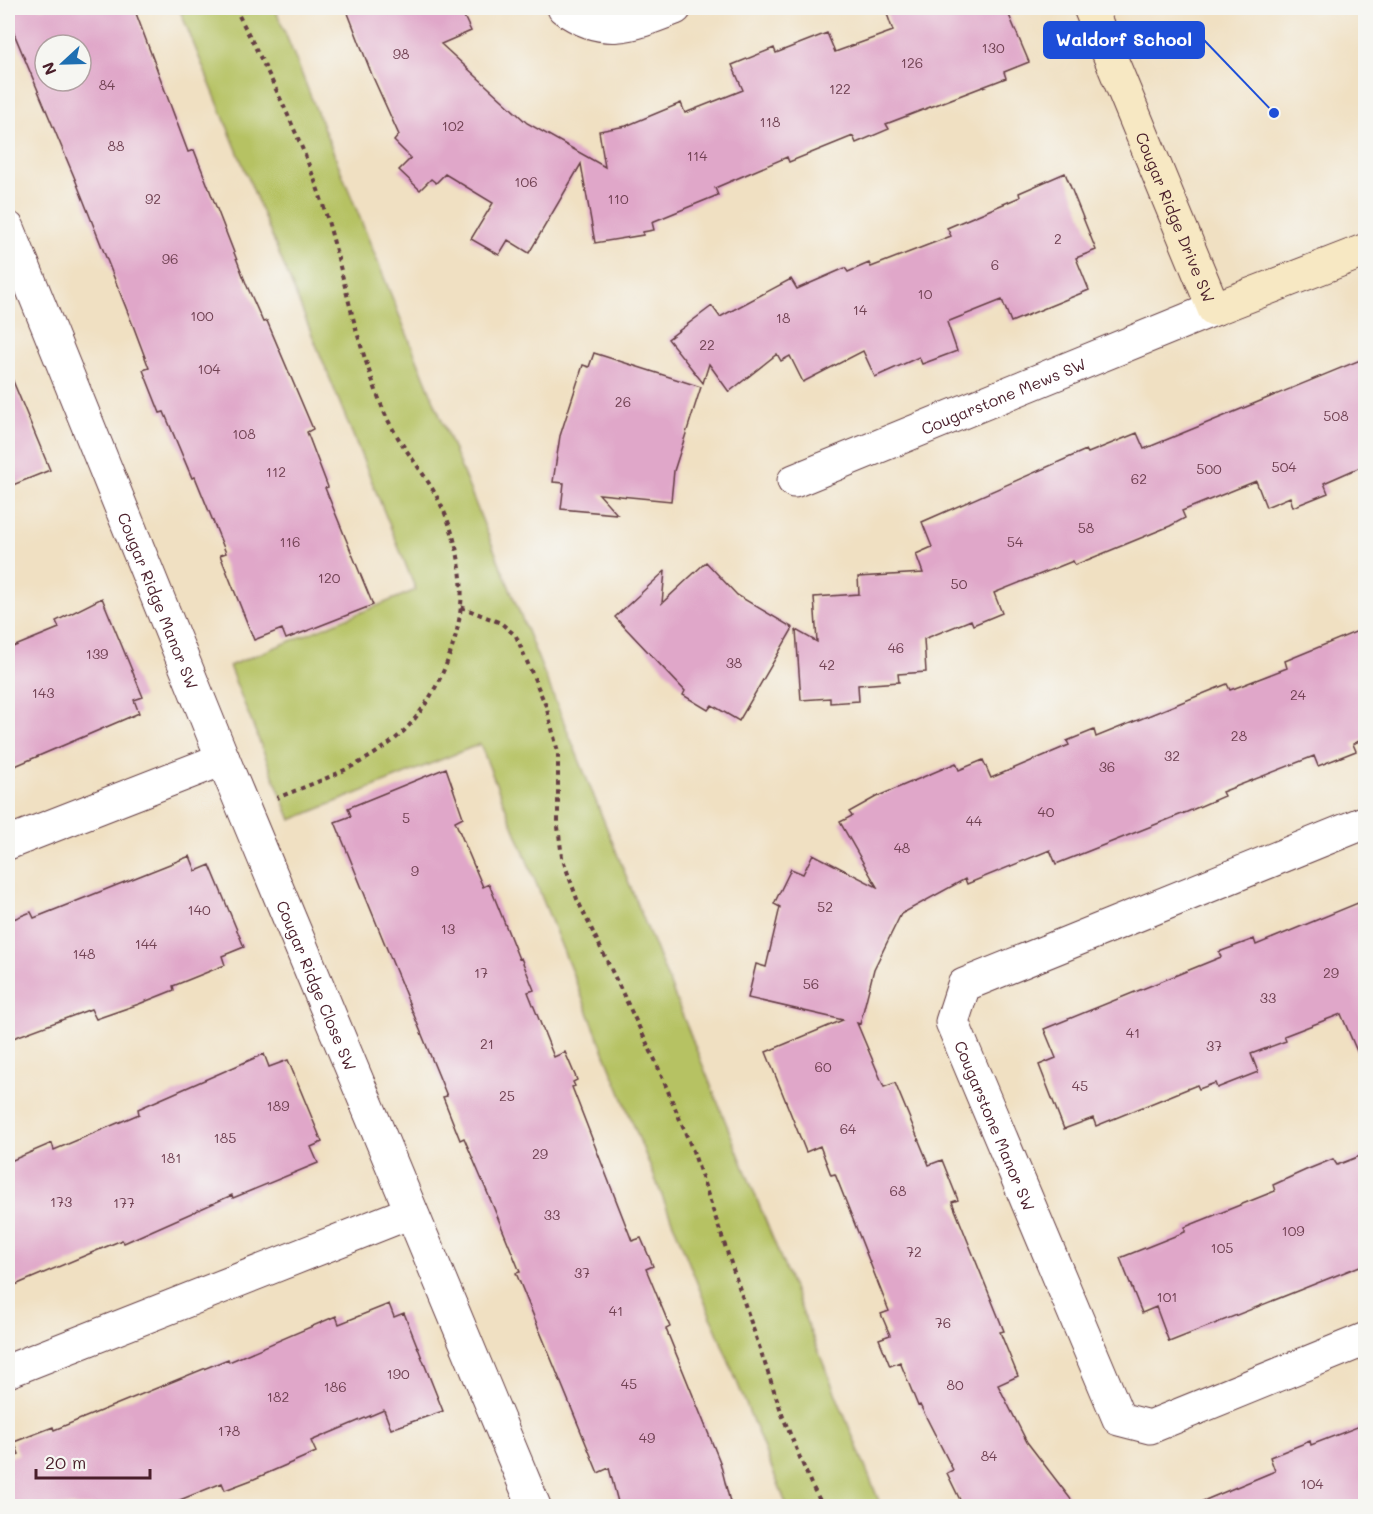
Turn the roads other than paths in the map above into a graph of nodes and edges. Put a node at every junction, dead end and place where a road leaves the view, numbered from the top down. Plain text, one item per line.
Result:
1 (564, 8) edge
2 (675, 8) edge
3 (1090, 8) edge
4 (8, 228) edge
5 (1365, 250) edge
6 (17, 280) edge
7 (1214, 309) junction
8 (794, 481) dead end
9 (223, 759) junction
10 (1365, 822) edge
11 (8, 843) edge
12 (411, 1212) junction
13 (1365, 1339) edge
14 (8, 1371) edge
15 (534, 1506) edge

1 - 2 street
3 - 7 street, Cougar Ridge Drive SW
4 - 6 street, Cougar Ridge Manor SW
5 - 7 street, Cougar Ridge Drive SW
6 - 9 street, Cougar Ridge Manor SW
7 - 8 street, Cougarstone Mews SW
9 - 11 street
9 - 12 street, Cougar Ridge Close SW
10 - 13 street, Cougarstone Manor SW
12 - 14 street
12 - 15 street, Cougar Ridge Close SW

